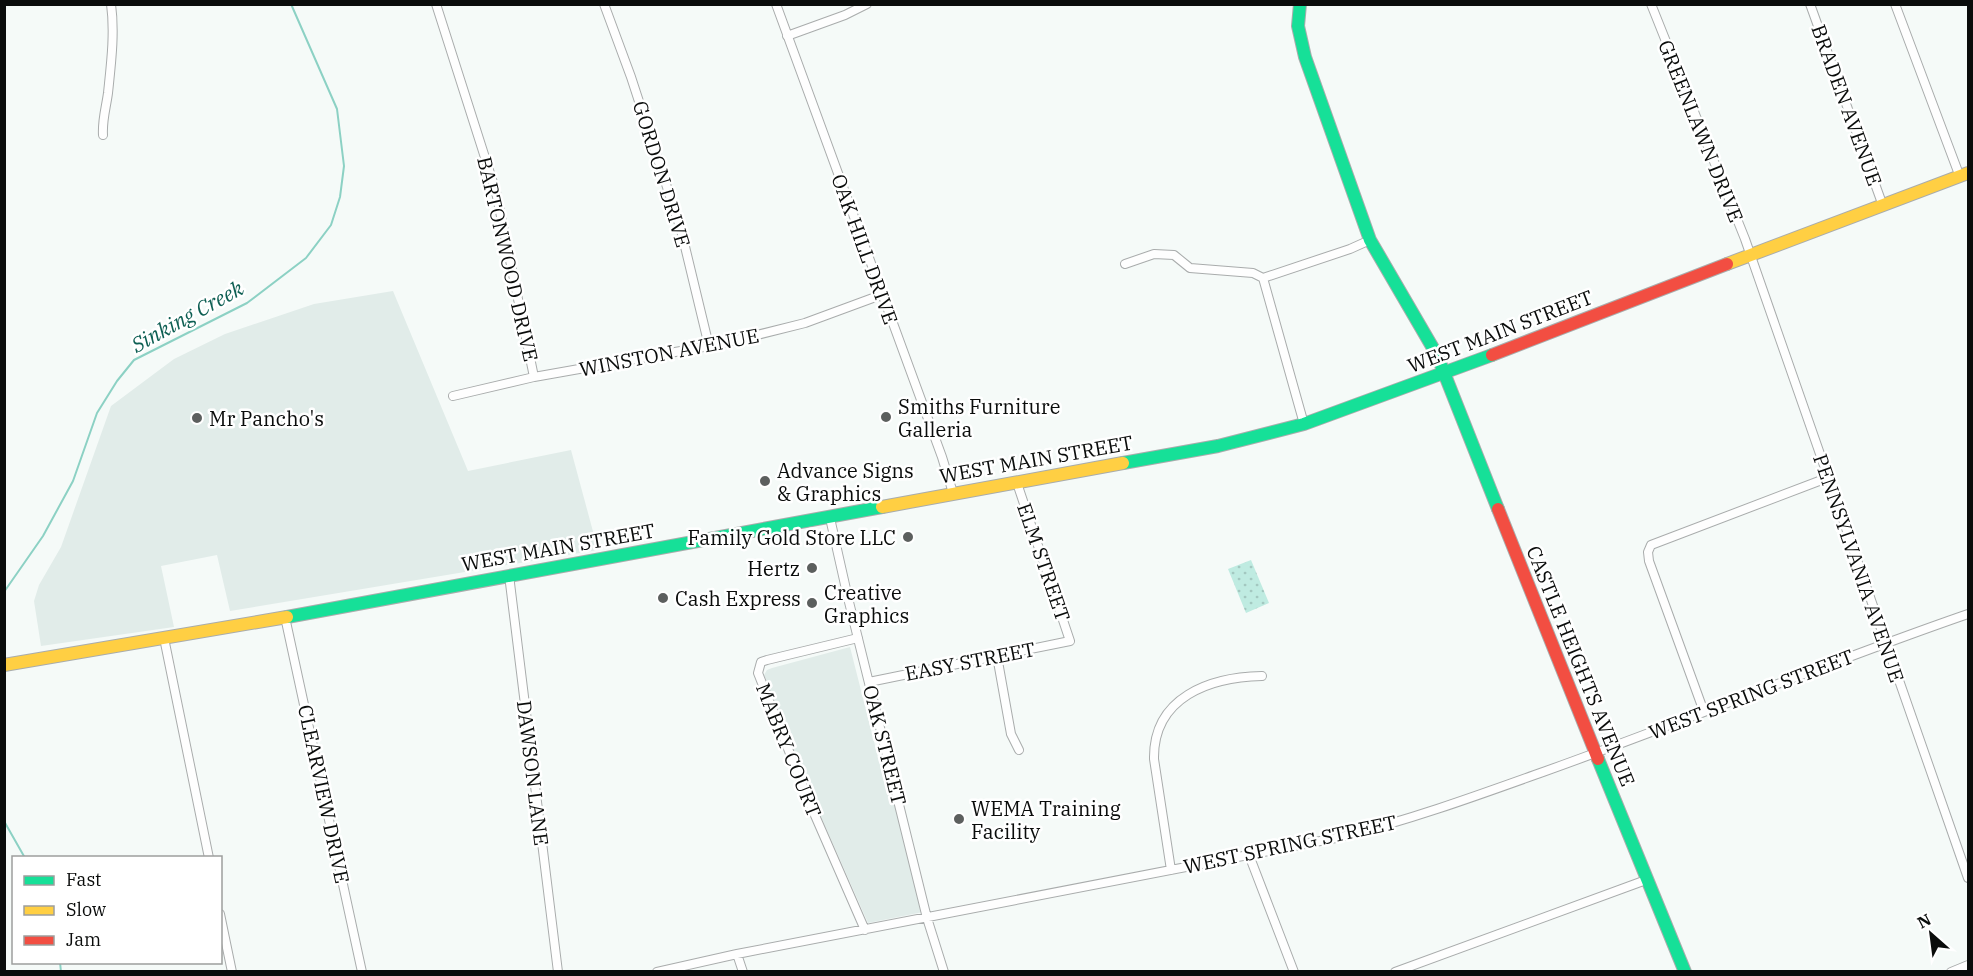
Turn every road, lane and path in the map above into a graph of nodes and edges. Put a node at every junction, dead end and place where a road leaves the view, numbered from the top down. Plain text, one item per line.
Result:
1 (111, 4) edge
2 (436, 4) edge
3 (604, 4) edge
4 (776, 4) edge
5 (867, 4) edge
6 (1300, 4) edge
7 (1651, 4) edge
8 (1810, 4) edge
9 (1895, 4) edge
10 (787, 36) junction
11 (103, 135) dead end
12 (1964, 175) edge
13 (1883, 206) junction
14 (1370, 240) junction
15 (1751, 257) junction
16 (1125, 264) dead end
17 (1263, 278) junction
18 (881, 296) junction
19 (709, 346) junction
20 (1444, 374) junction
21 (534, 377) junction
22 (453, 396) dead end
23 (1304, 424) junction
24 (1827, 478) junction
25 (1017, 483) junction
26 (953, 493) junction
27 (830, 518) junction
28 (508, 575) junction
29 (1968, 614) edge
30 (285, 617) junction
31 (164, 638) junction
32 (858, 638) junction
33 (1070, 641) joint
34 (1886, 642) junction
35 (997, 656) junction
36 (6, 664) edge
37 (1262, 676) dead end
38 (869, 682) junction
39 (1704, 712) junction
40 (1019, 750) dead end
41 (1595, 753) junction
42 (1249, 855) junction
43 (209, 856) edge
44 (1171, 870) junction
45 (1968, 878) edge
46 (1646, 880) junction
47 (927, 918) junction
48 (222, 924) edge
49 (866, 930) junction
50 (737, 954) junction
51 (1968, 965) edge
52 (232, 972) edge
53 (362, 972) edge
54 (558, 972) edge
55 (657, 972) edge
56 (743, 972) edge
57 (944, 972) edge
58 (1294, 972) edge
59 (1395, 972) edge
60 (1685, 972) edge
61 (1951, 972) edge

1 - 11 street
2 - 21 street, BARTONWOOD DRIVE
3 - 19 street, GORDON DRIVE
4 - 10 street, OAK HILL DRIVE
5 - 10 street
6 - 14 main road, CASTLE HEIGHTS AVENUE
7 - 15 street, GREENLAWN DRIVE
8 - 13 street, BRADEN AVENUE
9 - 12 street
10 - 18 street, OAK HILL DRIVE
12 - 13 main road, WEST MAIN STREET
13 - 15 main road, WEST MAIN STREET
14 - 17 street
14 - 20 main road, CASTLE HEIGHTS AVENUE
15 - 20 main road, WEST MAIN STREET
15 - 24 street, PENNSYLVANIA AVENUE
16 - 17 street
17 - 23 street
18 - 19 street, WINSTON AVENUE
18 - 26 street, OAK HILL DRIVE
19 - 21 street, WINSTON AVENUE
20 - 23 main road, WEST MAIN STREET
20 - 41 main road, CASTLE HEIGHTS AVENUE
21 - 22 street, WINSTON AVENUE
23 - 25 main road, WEST MAIN STREET
24 - 34 street, PENNSYLVANIA AVENUE
24 - 39 street
25 - 26 main road, WEST MAIN STREET
25 - 33 street, ELM STREET
26 - 27 main road, WEST MAIN STREET
27 - 28 main road, WEST MAIN STREET
27 - 32 street, OAK STREET
28 - 30 main road, WEST MAIN STREET
28 - 54 street, DAWSON LANE
29 - 34 street, WEST SPRING STREET
30 - 31 main road, WEST MAIN STREET
30 - 53 street, CLEARVIEW DRIVE
31 - 36 main road, WEST MAIN STREET
31 - 43 street
32 - 38 street, OAK STREET
32 - 49 street, MABRY COURT
33 - 35 street, EASY STREET
34 - 39 street, WEST SPRING STREET
34 - 45 street, PENNSYLVANIA AVENUE
35 - 38 street, EASY STREET
35 - 40 street
37 - 44 street
38 - 47 street, OAK STREET
39 - 41 street, WEST SPRING STREET
41 - 42 street, WEST SPRING STREET
41 - 46 main road, CASTLE HEIGHTS AVENUE
42 - 44 street, WEST SPRING STREET
42 - 58 street
44 - 47 street, WEST SPRING STREET
46 - 59 street
46 - 60 main road, CASTLE HEIGHTS AVENUE
47 - 49 street, WEST SPRING STREET
47 - 57 street, OAK STREET
48 - 52 street
49 - 50 street, WEST SPRING STREET
50 - 55 street, WEST SPRING STREET
50 - 56 street
51 - 61 street

